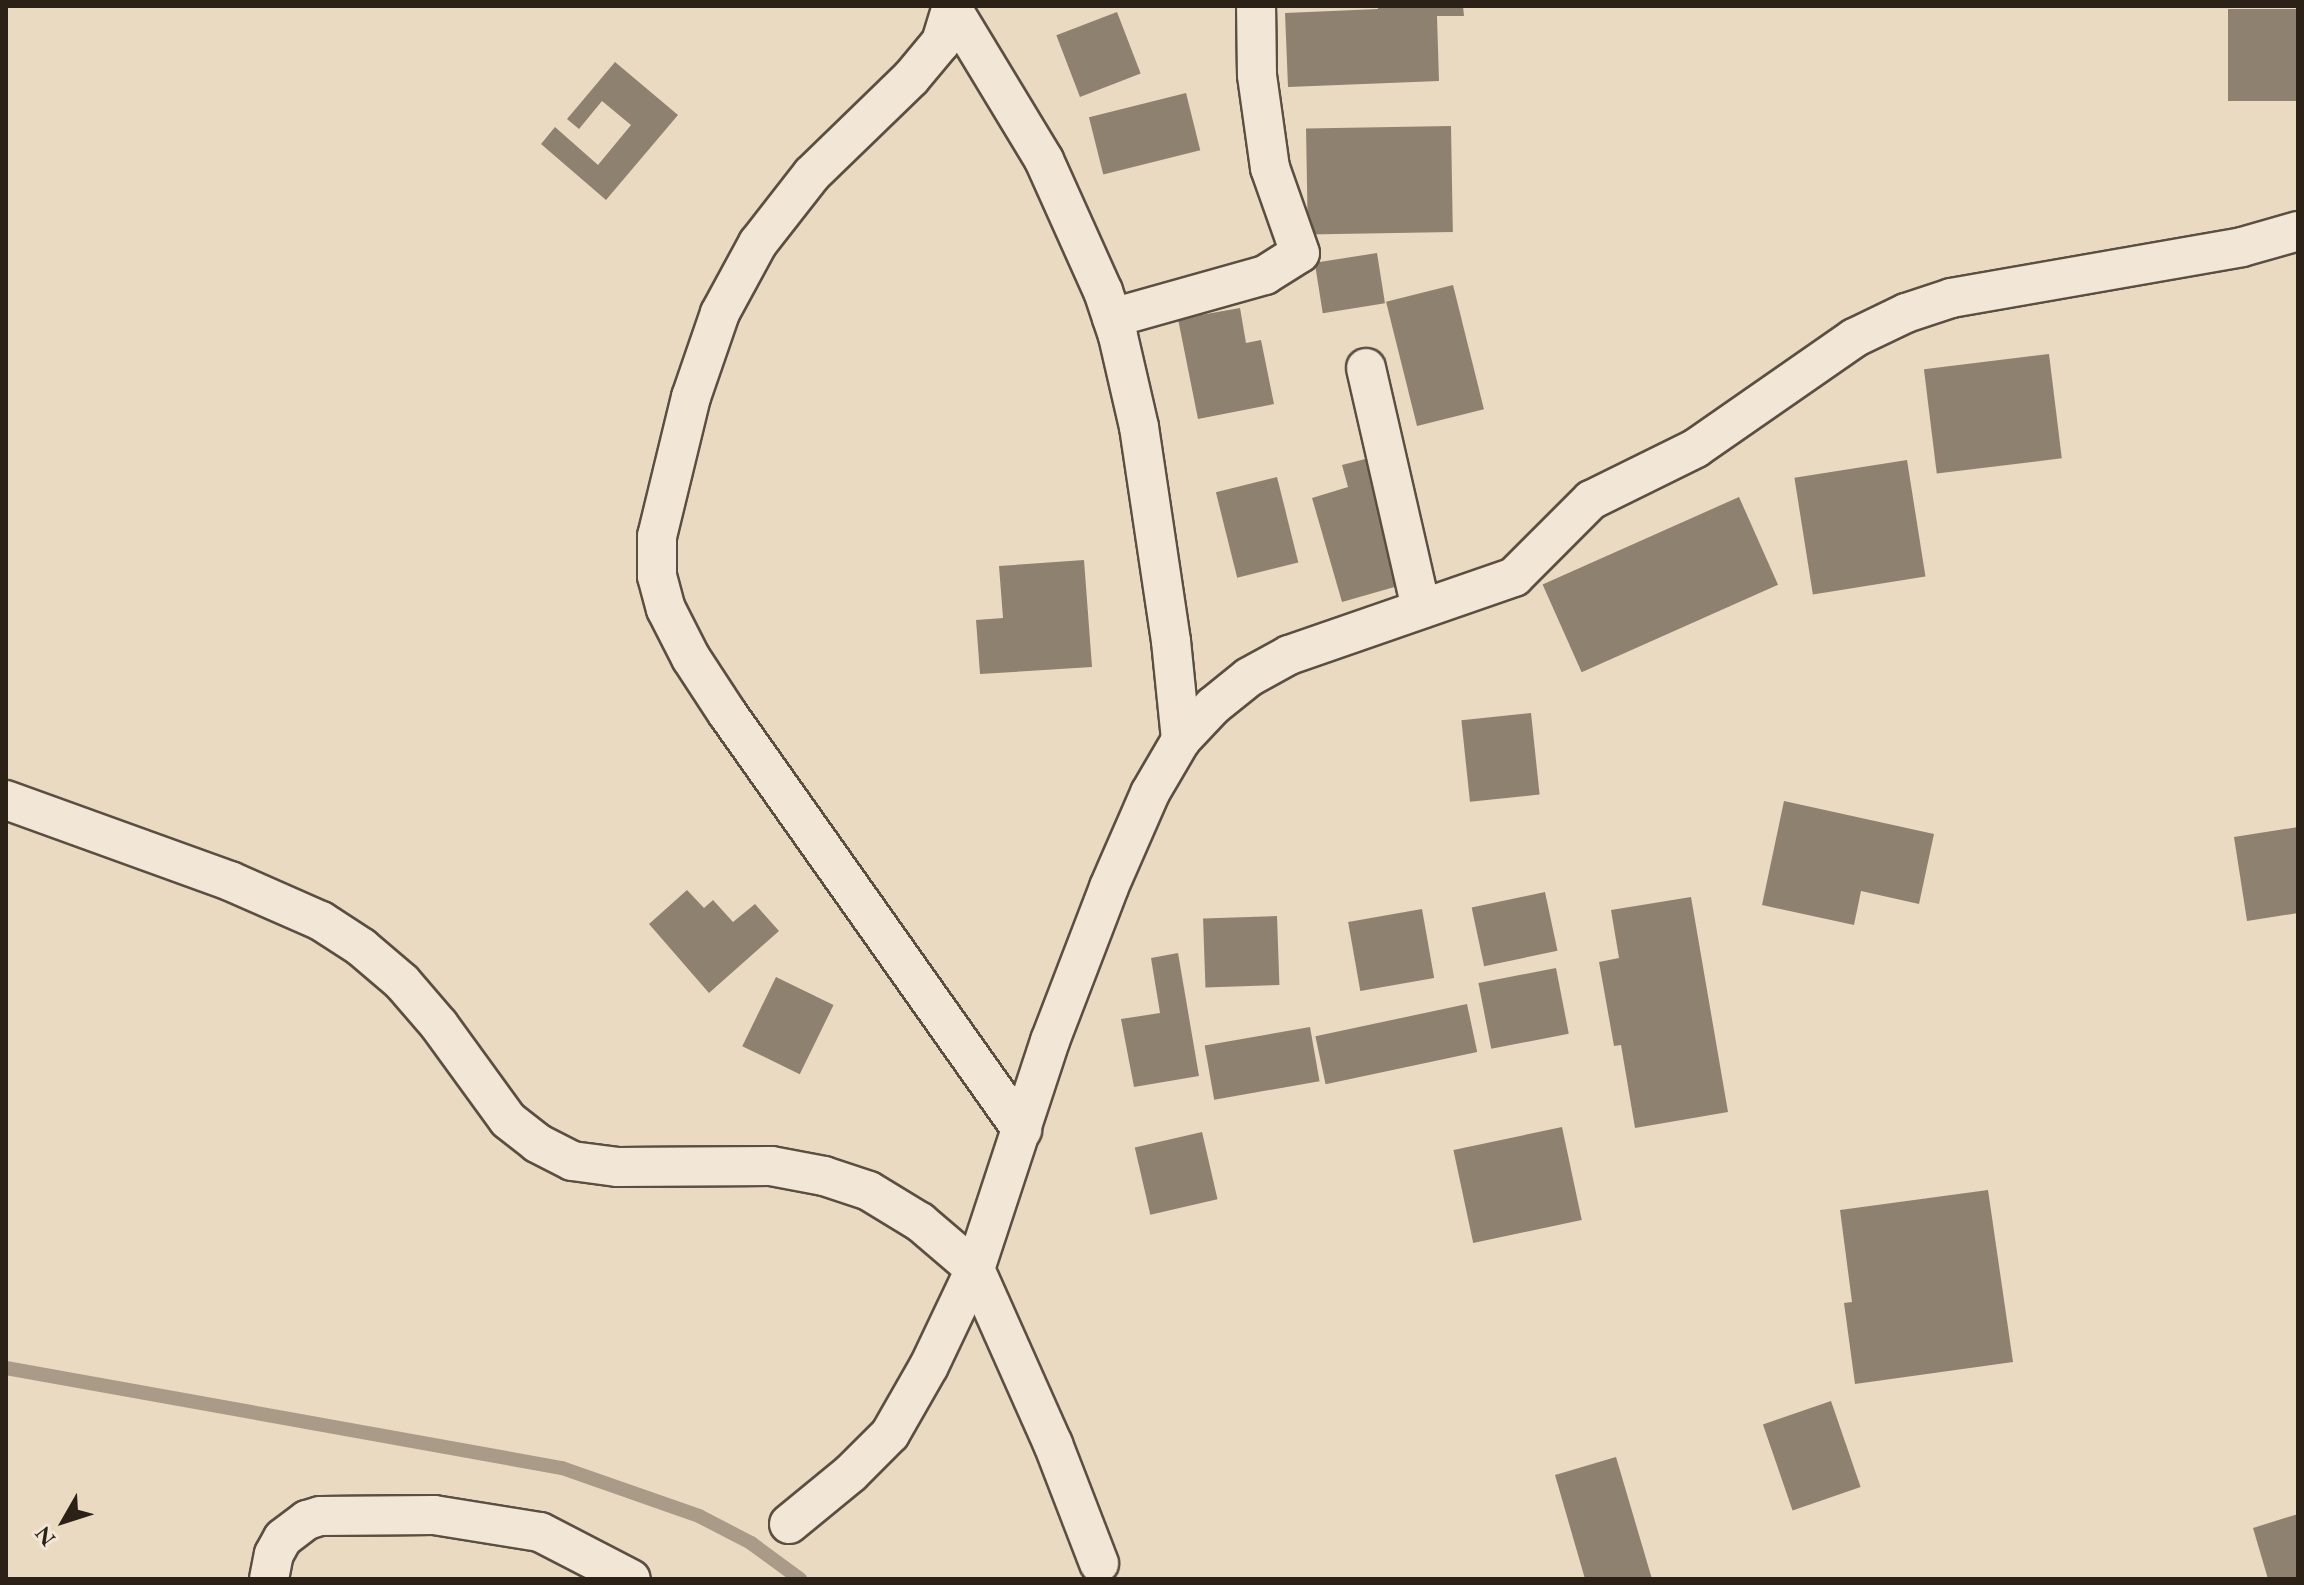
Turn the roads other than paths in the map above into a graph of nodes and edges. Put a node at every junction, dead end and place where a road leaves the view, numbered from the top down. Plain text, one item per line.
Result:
1 (1256, 6) edge
2 (952, 7) edge
3 (2298, 231) edge
4 (1112, 318) junction
5 (1366, 368) dead end
6 (1421, 609) junction
7 (1181, 740) junction
8 (6, 800) edge
9 (1022, 1130) junction
10 (975, 1269) junction
11 (789, 1524) dead end
12 (1099, 1563) dead end
13 (269, 1579) edge
14 (631, 1579) edge

1 - 4 street
2 - 4 street
2 - 9 street
3 - 6 street
4 - 7 street
5 - 6 street
6 - 7 street
7 - 9 street
8 - 10 street
9 - 10 street
10 - 11 street
10 - 12 street
13 - 14 street

